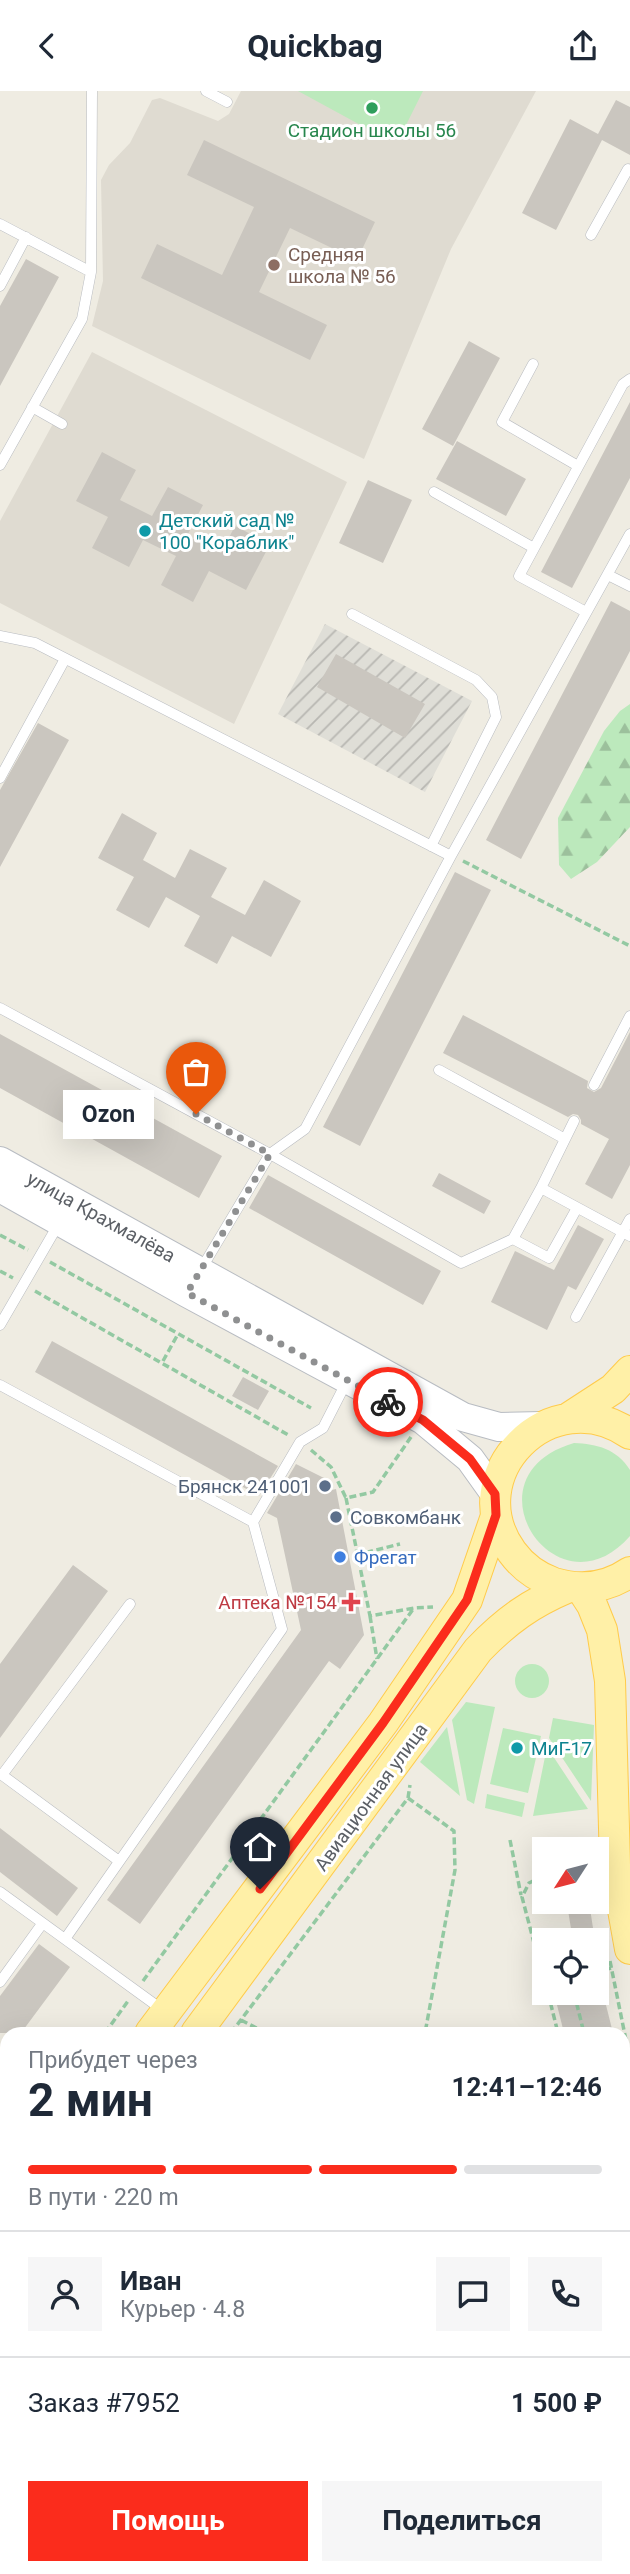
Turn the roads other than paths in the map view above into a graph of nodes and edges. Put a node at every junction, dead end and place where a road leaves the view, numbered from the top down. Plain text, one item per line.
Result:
1 (92, 91) edge
2 (206, 91) edge
3 (227, 103) dead end
4 (630, 170) edge
5 (0, 224) edge
6 (591, 235) dead end
7 (26, 237) junction
8 (91, 272) junction
9 (0, 286) edge
10 (533, 364) dead end
11 (628, 383) edge
12 (32, 407) junction
13 (62, 424) dead end
14 (0, 465) edge
15 (578, 466) junction
16 (434, 492) dead end
17 (630, 534) edge
18 (534, 548) junction
19 (608, 575) junction
20 (630, 586) edge
21 (586, 612) junction
22 (352, 614) dead end
23 (0, 636) edge
24 (65, 659) junction
25 (0, 778) edge
26 (431, 846) junction
27 (451, 856) junction
28 (0, 1008) edge
29 (630, 1016) edge
30 (439, 1070) dead end
31 (594, 1085) dead end
32 (574, 1121) dead end
33 (565, 1139) junction
34 (270, 1154) junction
35 (0, 1161) edge
36 (0, 1188) edge
37 (541, 1188) junction
38 (577, 1208) junction
39 (630, 1219) edge
40 (60, 1221) junction
41 (626, 1234) edge
42 (513, 1239) junction
43 (194, 1282) junction
44 (576, 1317) dead end
45 (0, 1325) edge
46 (630, 1370) edge
47 (348, 1380) junction
48 (0, 1385) edge
49 (556, 1422) junction
50 (630, 1434) edge
51 (496, 1505) junction
52 (254, 1522) junction
53 (630, 1572) edge
54 (575, 1588) junction
55 (130, 1604) dead end
56 (1, 1774) edge
57 (119, 1861) junction
58 (0, 1892) edge
59 (626, 1905) edge
60 (42, 1924) junction
61 (65, 1939) junction
62 (616, 1957) edge
63 (0, 1982) edge
64 (158, 2023) edge
65 (200, 2027) edge

1 - 8 lane
2 - 3 lane
4 - 6 lane
5 - 7 lane
7 - 8 lane
7 - 9 lane
8 - 12 lane
10 - 15 lane
11 - 15 lane
12 - 13 lane
12 - 14 lane
15 - 18 lane
16 - 18 lane
17 - 19 lane
18 - 21 lane
19 - 20 lane
19 - 21 lane
21 - 27 lane
22 - 26 lane
23 - 24 lane
24 - 25 lane
24 - 26 lane
26 - 27 lane
27 - 34 lane
28 - 34 lane
29 - 31 lane
30 - 33 lane
32 - 33 lane
33 - 37 lane
34 - 42 lane
34 - 43 lane
35 - 43 main road, улица Крахмалёва
36 - 40 main road, улица Крахмалёва
37 - 38 lane
37 - 42 lane
38 - 41 lane
38 - 42 lane
39 - 41 lane
40 - 43 main road, улица Крахмалёва
40 - 45 lane
41 - 44 lane
43 - 47 main road, улица Крахмалёва
43 - 49 main road, улица Крахмалёва
46 - 49 main road, Авиационная улица
47 - 51 main road, улица Крахмалёва
47 - 52 lane
48 - 52 lane
49 - 50 main road
49 - 51 main road, Авиационная улица
51 - 54 main road
51 - 64 main road, Авиационная улица
52 - 57 lane
53 - 54 main road, Авиационная улица
54 - 59 main road
54 - 65 main road, Авиационная улица
55 - 56 lane
56 - 57 lane
57 - 61 lane
58 - 60 lane
59 - 62 main road
60 - 61 lane
60 - 63 lane
61 - 64 lane

